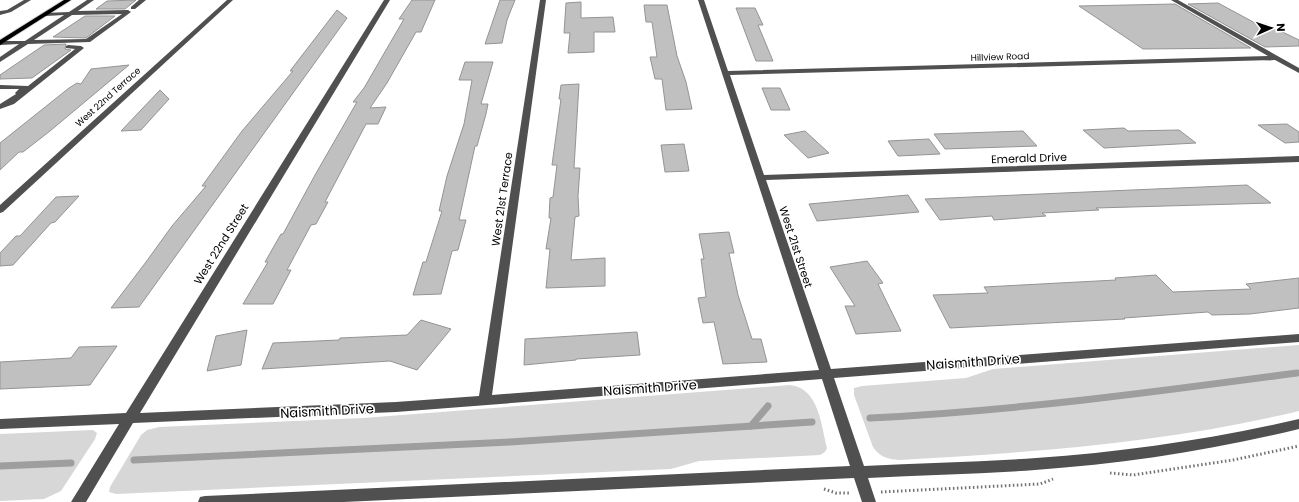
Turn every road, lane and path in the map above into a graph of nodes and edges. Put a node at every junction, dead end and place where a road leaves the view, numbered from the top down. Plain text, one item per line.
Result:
1 (28, 0) edge
2 (68, 0) edge
3 (91, 0) edge
4 (143, 0) edge
5 (230, 0) edge
6 (387, 0) edge
7 (543, 0) edge
8 (701, 0) edge
9 (1174, 0) edge
10 (133, 8) dead end
11 (0, 13) edge
12 (71, 13) junction
13 (46, 14) junction
14 (27, 42) junction
15 (0, 43) edge
16 (17, 49) junction
17 (1276, 58) junction
18 (0, 60) edge
19 (1299, 71) edge
20 (726, 73) junction
21 (0, 87) edge
22 (0, 103) edge
23 (0, 107) edge
24 (1299, 159) edge
25 (760, 178) junction
26 (0, 210) edge
27 (1299, 338) edge
28 (825, 374) junction
29 (485, 400) junction
30 (129, 419) junction
31 (0, 424) edge
32 (1299, 424) edge
33 (859, 473) junction
34 (78, 502) edge
35 (205, 502) edge
36 (869, 502) edge

1 - 11 street
2 - 13 main road
3 - 12 street
4 - 10 street
5 - 26 street, West 22nd Terrace
6 - 30 street, West 22nd Street
7 - 29 street, West 21st Terrace
8 - 20 street, West 21st Street
9 - 17 street
12 - 13 street
12 - 14 street
12 - 14 street
13 - 15 main road
14 - 15 street
14 - 16 street
16 - 18 street
16 - 23 street
17 - 19 street
17 - 20 street, Hillview Road
20 - 25 street, West 21st Street
21 - 22 street
24 - 25 street, Emerald Drive
25 - 28 street, West 21st Street
27 - 28 street, Naismith Drive
28 - 29 street, Naismith Drive
28 - 33 street, West 21st Street
29 - 30 street, Naismith Drive
30 - 31 street, Naismith Drive
30 - 34 street, West 22nd Street
32 - 33 street
33 - 35 street
33 - 36 street, West 21st Street

